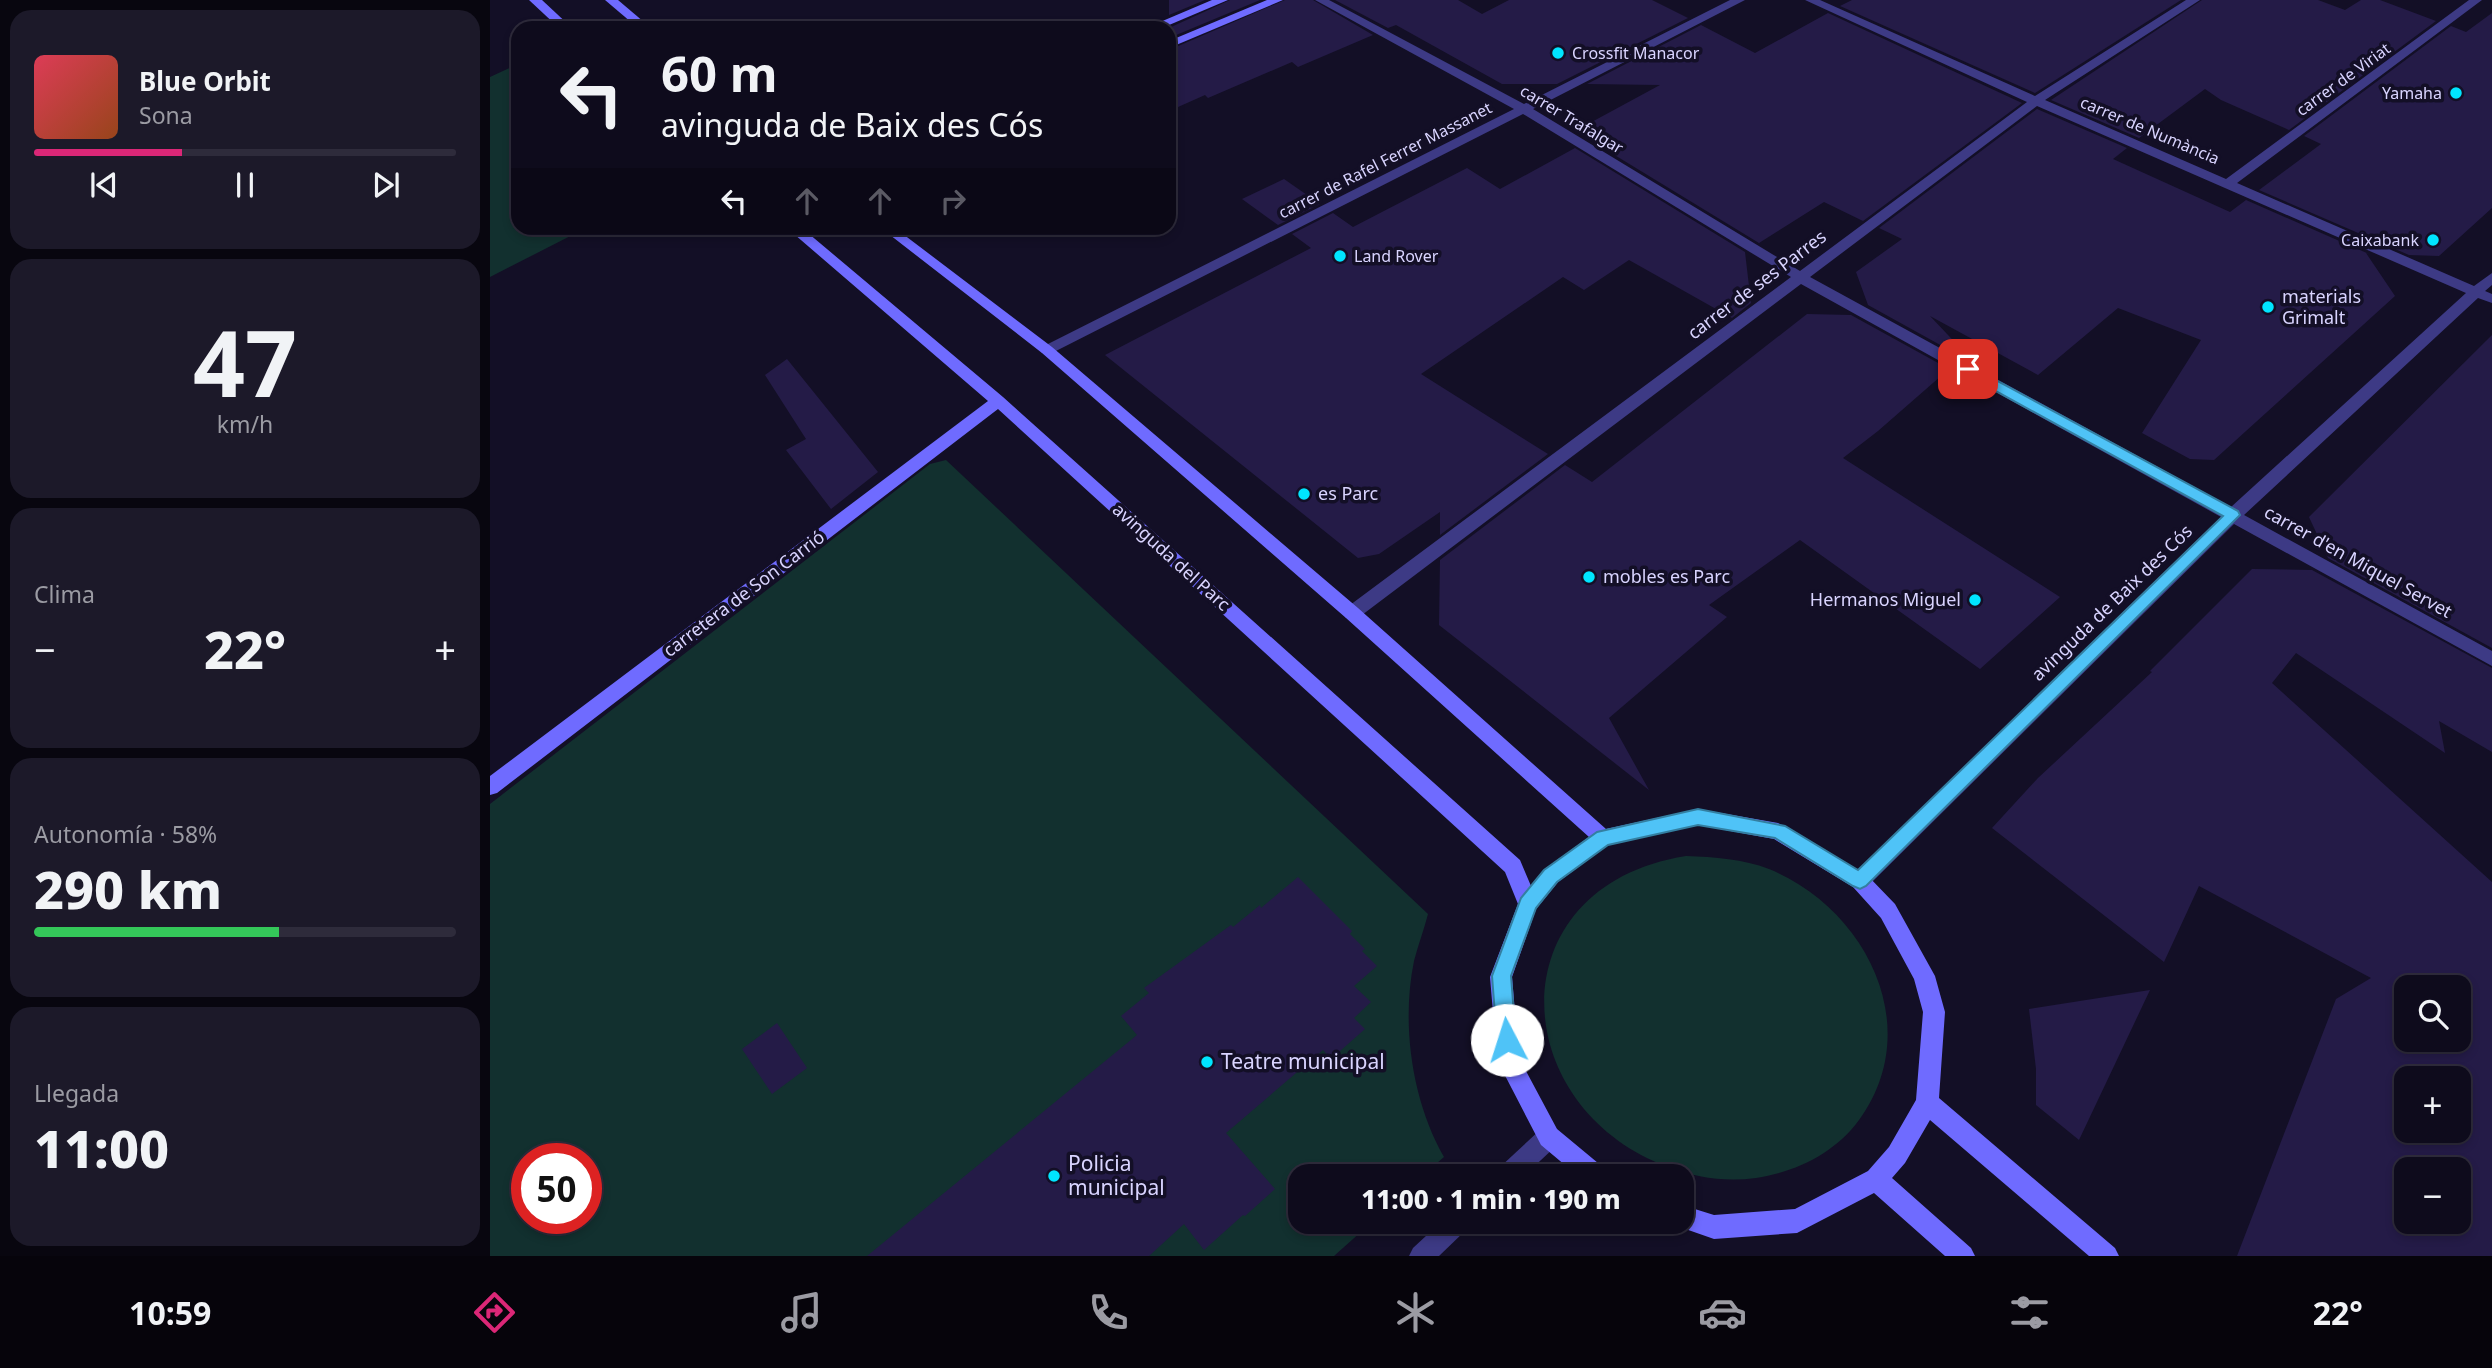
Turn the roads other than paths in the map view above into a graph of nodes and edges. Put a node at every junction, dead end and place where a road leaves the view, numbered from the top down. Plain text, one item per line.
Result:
1 (535, 0) edge
2 (611, 0) edge
3 (1222, 0) edge
4 (1277, 0) edge
5 (1321, 0) edge
6 (1739, 0) edge
7 (1811, 0) edge
8 (2194, 0) edge
9 (2476, 0) edge
10 (558, 21) edge
11 (636, 21) edge
12 (1170, 21) edge
13 (1176, 42) edge
14 (2036, 101) junction
15 (1524, 109) junction
16 (2229, 183) junction
17 (802, 235) edge
18 (896, 235) edge
19 (2492, 276) edge
20 (1800, 277) junction
21 (2484, 295) edge
22 (1047, 351) junction
23 (998, 401) junction
24 (2233, 515) junction
25 (1352, 613) junction
26 (2492, 659) edge
27 (490, 787) edge
28 (1603, 838) junction
29 (1860, 881) junction
30 (1528, 904) junction
31 (1927, 1103) junction
32 (1549, 1137) junction
33 (1520, 1164) edge
34 (1582, 1164) edge
35 (1876, 1179) junction
36 (1694, 1221) edge
37 (1445, 1234) edge
38 (1421, 1256) edge
39 (1963, 1256) edge
40 (2107, 1256) edge

1 - 10 main road
2 - 11 main road
3 - 12 main road
4 - 13 main road
5 - 15 street, carrer Trafalgar
6 - 15 street, carrer de Rafel Ferrer Massanet
7 - 14 street, carrer de Numància
8 - 14 street, carrer de ses Parres
9 - 16 street, carrer de Viriat
14 - 16 street, carrer de Numància
14 - 20 street, carrer de ses Parres
15 - 20 street, carrer Trafalgar
15 - 22 street, carrer de Rafel Ferrer Massanet
16 - 21 street, carrer de Numància
17 - 23 main road, avinguda del Parc
18 - 22 main road
19 - 21 street, avinguda de Baix des Cós
20 - 24 street, carrer d'en Miquel Servet
20 - 25 street, carrer de ses Parres
21 - 24 street, avinguda de Baix des Cós
22 - 25 main road
23 - 27 main road, carretera de Son Carrió
23 - 30 main road, avinguda del Parc
24 - 26 street, carrer d'en Miquel Servet
24 - 29 street, avinguda de Baix des Cós
25 - 28 main road
28 - 29 main road
28 - 30 main road
29 - 31 main road
30 - 32 main road
31 - 35 main road
31 - 40 main road
32 - 33 street
32 - 34 main road
35 - 36 main road
35 - 39 main road
37 - 38 street

